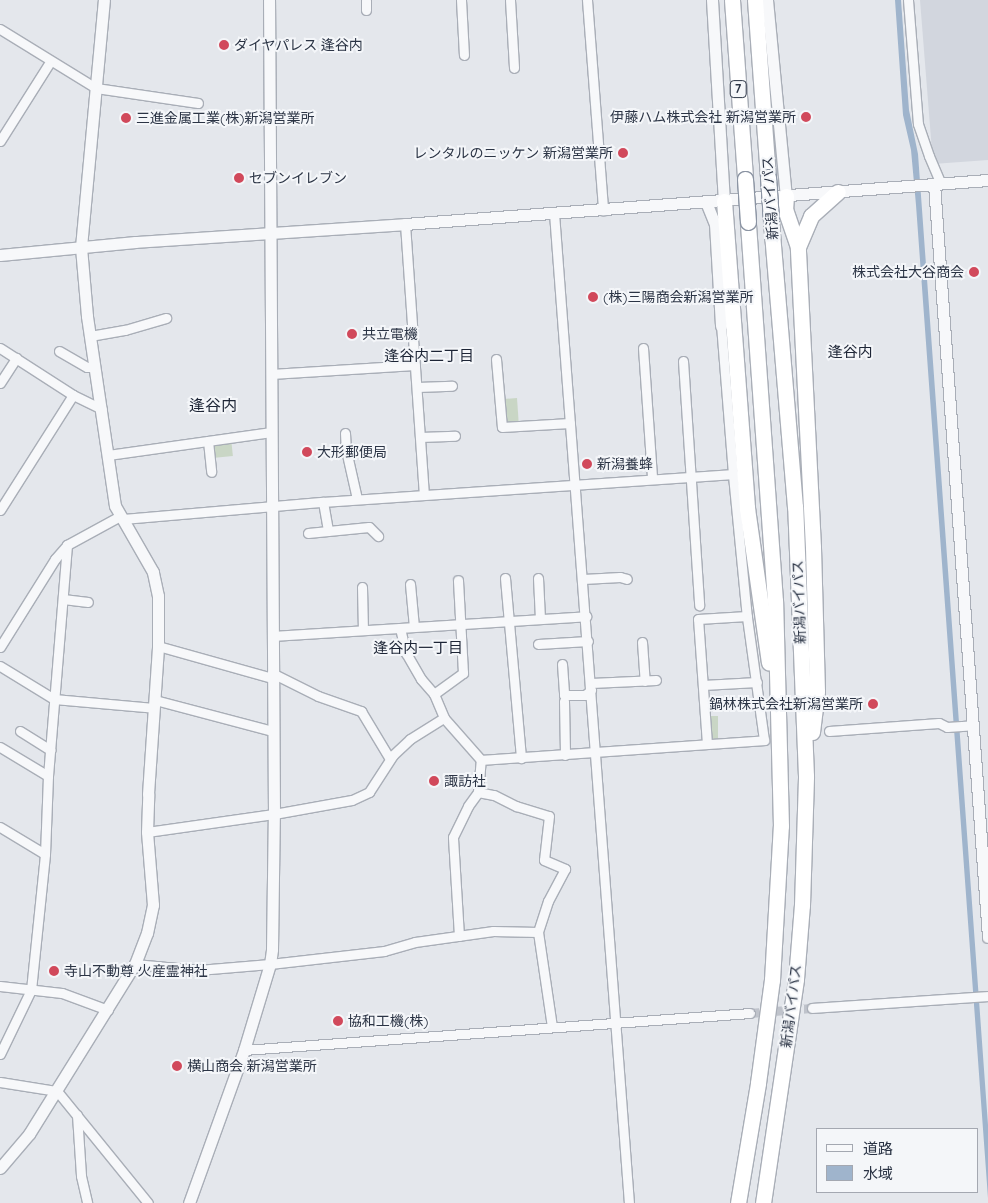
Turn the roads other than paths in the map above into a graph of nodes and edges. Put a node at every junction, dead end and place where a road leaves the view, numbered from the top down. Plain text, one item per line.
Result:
1 (104, 0) edge
2 (269, 0) edge
3 (366, 0) edge
4 (461, 0) edge
5 (510, 0) edge
6 (587, 0) edge
7 (712, 0) edge
8 (732, 0) edge
9 (755, 0) edge
10 (768, 0) edge
11 (908, 0) edge
12 (366, 10) dead end
13 (1, 33) edge
14 (464, 55) dead end
15 (50, 62) junction
16 (514, 68) dead end
17 (96, 88) junction
18 (198, 103) dead end
19 (0, 141) edge
20 (988, 180) edge
21 (938, 184) junction
22 (838, 192) junction
23 (786, 196) junction
24 (724, 201) junction
25 (706, 202) junction
26 (604, 210) junction
27 (554, 213) junction
28 (405, 224) junction
29 (270, 234) junction
30 (81, 247) junction
31 (798, 247) junction
32 (0, 255) edge
33 (166, 318) dead end
34 (720, 326) joint
35 (90, 336) junction
36 (0, 348) edge
37 (643, 348) dead end
38 (59, 350) dead end
39 (16, 358) junction
40 (496, 358) dead end
41 (683, 361) dead end
42 (415, 365) junction
43 (95, 367) junction
44 (271, 374) junction
45 (0, 382) edge
46 (452, 386) dead end
47 (417, 387) junction
48 (73, 394) junction
49 (102, 409) junction
50 (570, 423) junction
51 (271, 432) junction
52 (345, 433) dead end
53 (455, 436) dead end
54 (420, 437) junction
55 (208, 441) junction
56 (108, 455) junction
57 (211, 472) dead end
58 (733, 474) junction
59 (690, 476) junction
60 (652, 478) junction
61 (575, 483) junction
62 (424, 494) junction
63 (357, 499) junction
64 (323, 502) junction
65 (272, 507) junction
66 (0, 510) edge
67 (121, 518) junction
68 (328, 531) junction
69 (308, 533) dead end
70 (378, 536) dead end
71 (67, 545) junction
72 (505, 578) dead end
73 (538, 578) dead end
74 (583, 579) junction
75 (627, 579) dead end
76 (458, 580) dead end
77 (410, 584) dead end
78 (362, 587) dead end
79 (63, 599) junction
80 (88, 602) dead end
81 (699, 605) dead end
82 (586, 616) junction
83 (747, 616) junction
84 (540, 618) junction
85 (509, 621) junction
86 (461, 624) junction
87 (414, 627) junction
88 (400, 628) junction
89 (363, 630) junction
90 (272, 636) junction
91 (588, 641) junction
92 (642, 642) dead end
93 (538, 644) dead end
94 (158, 646) junction
95 (0, 647) edge
96 (562, 664) dead end
97 (0, 666) edge
98 (272, 676) junction
99 (656, 680) dead end
100 (646, 681) junction
101 (756, 682) junction
102 (702, 685) junction
103 (591, 687) junction
104 (434, 694) junction
105 (54, 699) junction
106 (564, 701) dead end
107 (154, 704) junction
108 (444, 718) junction
109 (972, 726) junction
110 (20, 731) dead end
111 (272, 731) junction
112 (829, 731) dead end
113 (780, 741) junction
114 (707, 744) junction
115 (0, 747) edge
116 (51, 750) junction
117 (595, 753) junction
118 (565, 755) junction
119 (521, 758) junction
120 (390, 759) junction
121 (481, 760) junction
122 (48, 776) junction
123 (806, 776) junction
124 (478, 792) junction
125 (274, 814) junction
126 (0, 827) edge
127 (148, 832) junction
128 (45, 854) junction
129 (538, 932) junction
130 (459, 936) junction
131 (988, 937) edge
132 (134, 964) junction
133 (270, 964) junction
134 (0, 986) edge
135 (31, 990) junction
136 (988, 996) edge
137 (812, 1008) tunnel mouth
138 (108, 1010) junction
139 (750, 1013) tunnel mouth
140 (615, 1022) junction
141 (552, 1027) junction
142 (244, 1050) junction
143 (0, 1054) edge
144 (0, 1082) edge
145 (56, 1091) junction
146 (77, 1114) junction
147 (0, 1168) edge
148 (87, 1203) edge
149 (148, 1203) edge
150 (189, 1203) edge
151 (629, 1203) edge
152 (738, 1203) edge
153 (762, 1203) edge

1 - 17 street
2 - 29 street
3 - 12 street
4 - 14 street
5 - 16 street
6 - 26 street
7 - 24 street
8 - 113 highway, 新潟バイパス / 7, bridge
9 - 123 highway, 新潟バイパス / 7, bridge
10 - 23 street
11 - 21 street
13 - 15 street
15 - 17 street
15 - 19 street
17 - 18 street
17 - 30 street
20 - 21 street
21 - 22 street
21 - 109 street
22 - 23 street
22 - 31 highway
23 - 24 street
23 - 31 highway
24 - 25 street
24 - 113 highway
25 - 26 street
25 - 34 street
26 - 27 street
27 - 28 street
27 - 50 street
28 - 29 street
28 - 42 street
29 - 30 street
29 - 44 street
30 - 32 street
30 - 35 street
31 - 123 highway
33 - 35 street
34 - 58 street
35 - 43 street
36 - 39 street
37 - 60 street
38 - 43 street
39 - 45 street
39 - 48 street
40 - 50 street
41 - 59 street
42 - 44 street
42 - 47 street
43 - 49 street
44 - 51 street
46 - 47 street
47 - 54 street
48 - 49 street
48 - 66 street
49 - 56 street
50 - 61 street
51 - 55 street
51 - 65 street
52 - 63 street
53 - 54 street
54 - 62 street
55 - 56 street
55 - 57 street
56 - 67 street
58 - 59 street
58 - 83 street
59 - 60 street
59 - 81 street
60 - 61 street
61 - 62 street
61 - 74 street
62 - 63 street
63 - 64 street
64 - 65 street
64 - 68 street
65 - 67 street
65 - 90 street
67 - 71 street
67 - 94 street
68 - 69 street
68 - 70 street
71 - 79 street
71 - 95 street
72 - 85 street
73 - 84 street
74 - 75 street
74 - 82 street
76 - 86 street
77 - 87 street
78 - 89 street
79 - 80 street
79 - 105 street
82 - 84 street
82 - 91 street
83 - 101 street
83 - 102 street
84 - 85 street
85 - 86 street
85 - 119 street
86 - 87 street
86 - 104 street
87 - 88 street
88 - 89 street
88 - 104 street
89 - 90 street
90 - 98 street
91 - 93 street
91 - 103 street
92 - 100 street
94 - 98 street
94 - 107 street
96 - 103 street
97 - 105 street
98 - 111 street
98 - 120 street
99 - 100 street
100 - 103 street
101 - 102 street
101 - 114 street
102 - 114 street
103 - 117 street
104 - 108 street
105 - 107 street
105 - 116 street
106 - 118 street
107 - 111 street
107 - 127 street
108 - 120 street
108 - 121 street
109 - 112 street
109 - 131 street
110 - 116 street
111 - 125 street
113 - 152 highway, 新潟バイパス / 7
114 - 117 street
115 - 122 street
116 - 122 street
117 - 118 street
117 - 140 street
118 - 119 street
119 - 121 street
120 - 125 street
121 - 124 street
122 - 128 street
123 - 153 highway, 新潟バイパス / 7
124 - 129 street
124 - 130 street
125 - 127 street
125 - 133 street
126 - 128 street
127 - 132 street
128 - 135 street
129 - 130 street
129 - 141 street
130 - 133 street
132 - 133 street
132 - 138 street
133 - 142 street
134 - 135 street
135 - 138 street
135 - 143 street
136 - 137 street
138 - 145 street
139 - 140 street
140 - 141 street
140 - 151 street
141 - 142 street
142 - 150 street
144 - 145 street
145 - 146 street
145 - 147 street
146 - 148 street
146 - 149 street

